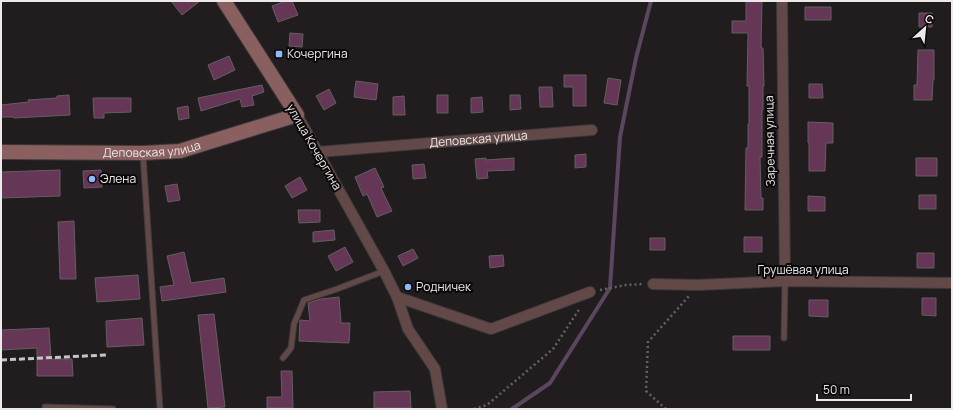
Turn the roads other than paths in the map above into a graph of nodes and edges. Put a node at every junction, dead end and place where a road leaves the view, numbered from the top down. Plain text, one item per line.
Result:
1 (224, 1) edge
2 (782, 1) edge
3 (297, 116) junction
4 (592, 130) dead end
5 (1, 152) edge
6 (318, 152) junction
7 (143, 153) junction
8 (384, 271) junction
9 (785, 282) junction
10 (952, 283) edge
11 (653, 284) road end
12 (590, 292) road end
13 (397, 297) junction
14 (784, 338) dead end
15 (283, 358) dead end
16 (45, 407) dead end
17 (113, 409) edge
18 (160, 409) edge
19 (442, 409) edge

1 - 3 street, улица Кочергина
2 - 9 street, Заречная улица
3 - 6 street, улица Кочергина
3 - 7 street, Деповская улица
4 - 6 street, Деповская улица
5 - 7 street, Деповская улица
6 - 8 street, улица Кочергина
7 - 18 lane
8 - 13 street, улица Кочергина
8 - 15 lane
9 - 10 street, Грушёвая улица
9 - 11 street, Грушёвая улица
9 - 14 lane
12 - 13 street
13 - 19 street, улица Кочергина
16 - 17 lane

